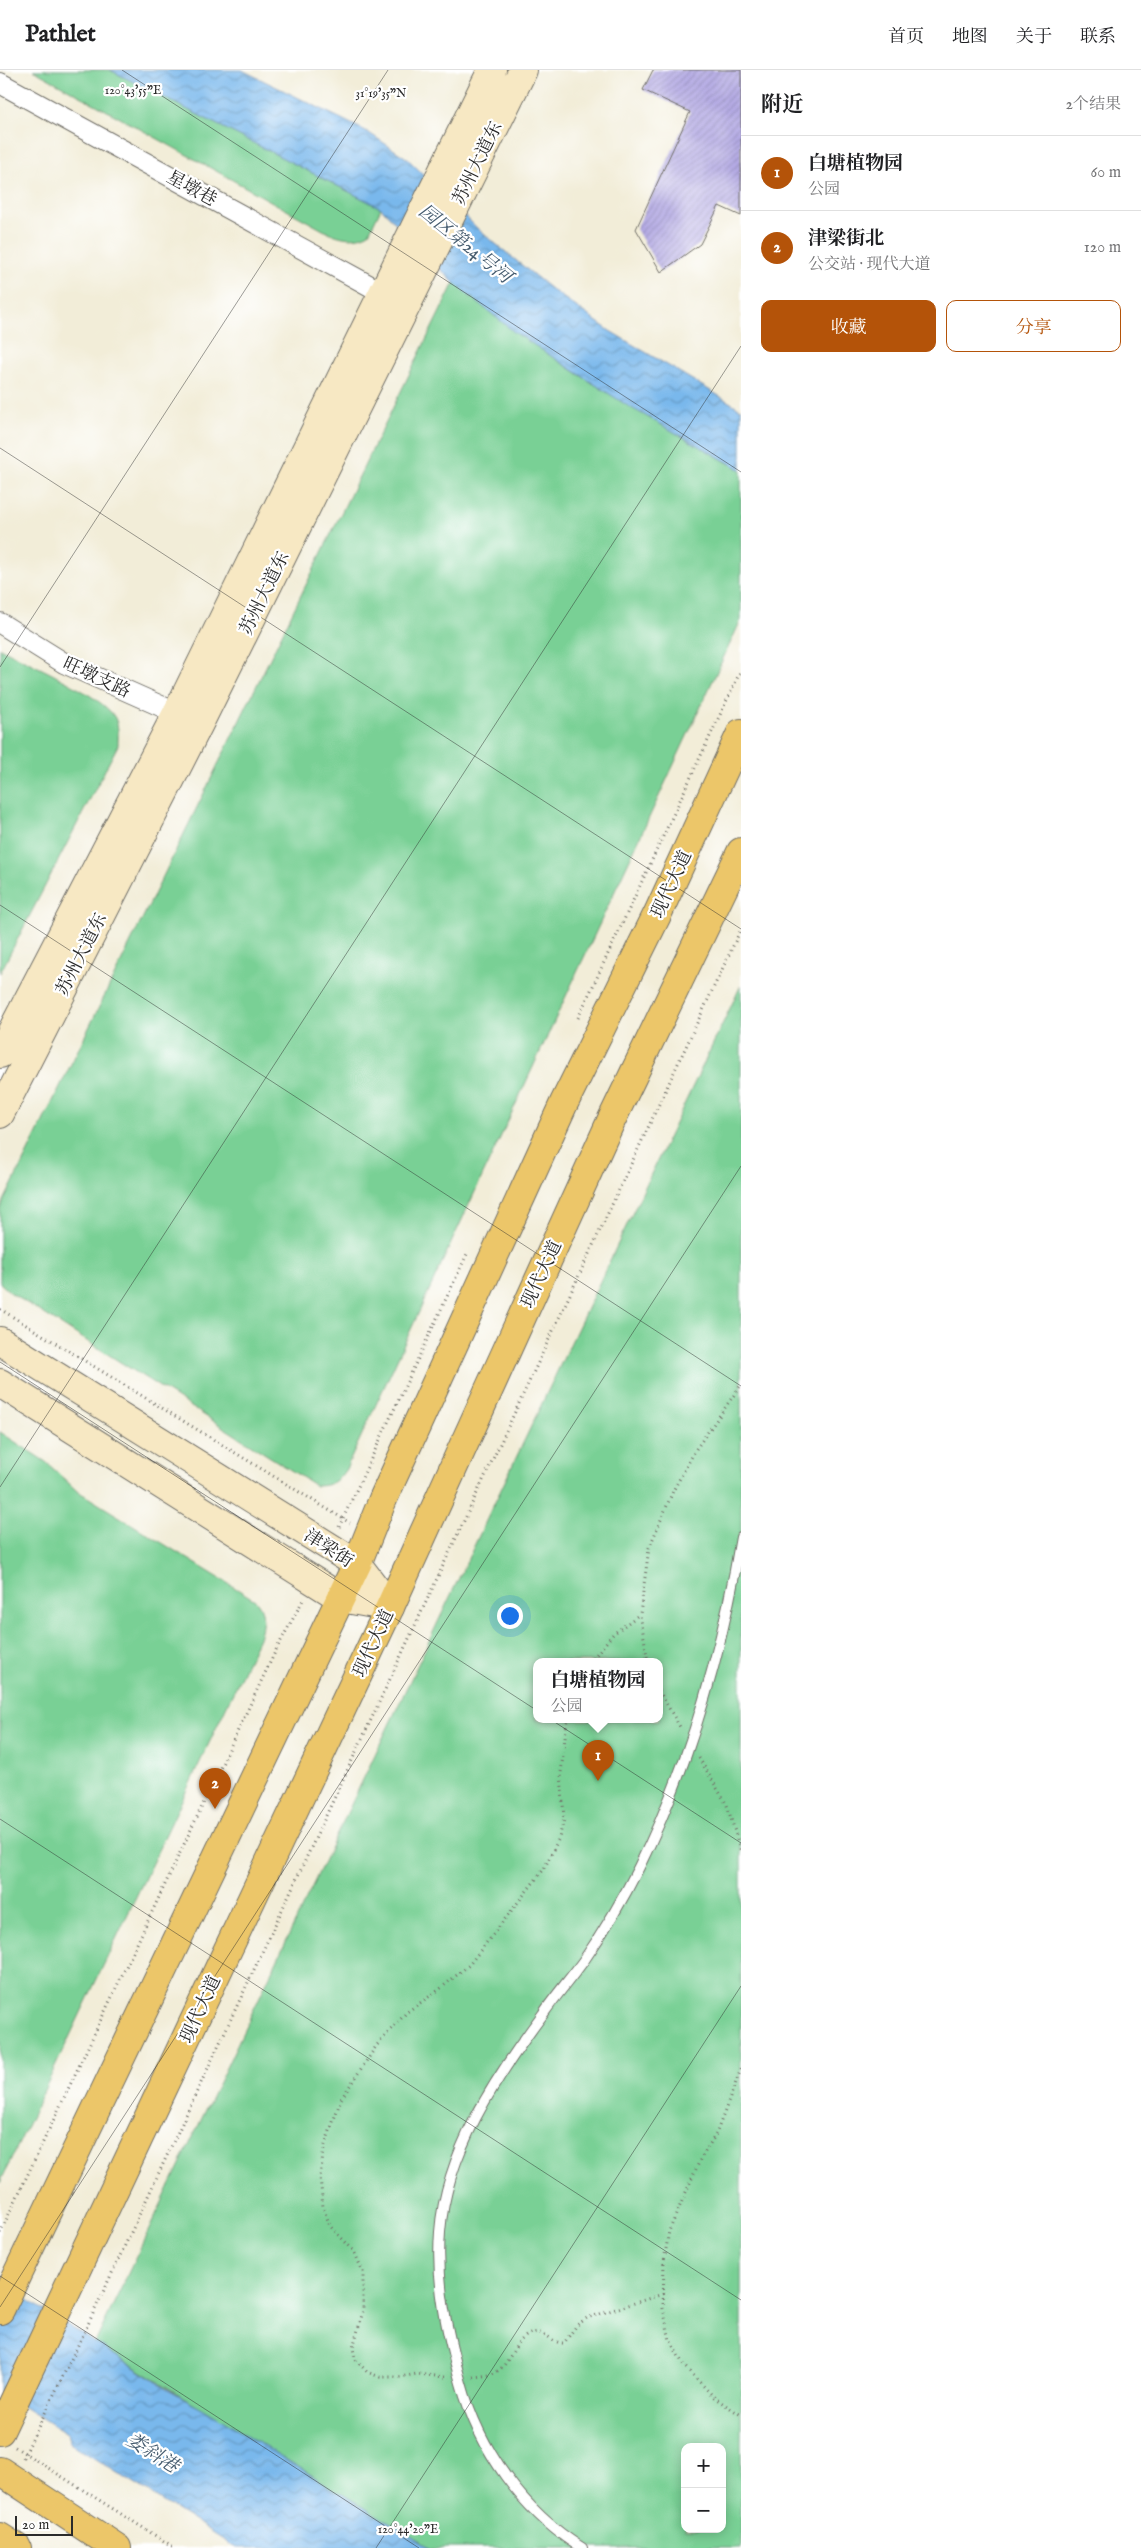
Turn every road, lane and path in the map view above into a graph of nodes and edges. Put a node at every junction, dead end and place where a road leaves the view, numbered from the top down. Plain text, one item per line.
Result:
1 (492, 70) edge
2 (523, 70) edge
3 (0, 83) edge
4 (383, 293) junction
5 (0, 624) edge
6 (741, 670) edge
7 (188, 718) junction
8 (741, 733) edge
9 (741, 852) edge
10 (741, 929) edge
11 (576, 1022) dead end
12 (0, 1054) edge
13 (0, 1114) edge
14 (470, 1248) dead end
15 (0, 1309) edge
16 (0, 1341) edge
17 (0, 1383) edge
18 (741, 1385) edge
19 (343, 1519) junction
20 (369, 1534) junction
21 (741, 1537) edge
22 (329, 1548) junction
23 (356, 1564) junction
24 (313, 1581) junction
25 (341, 1598) junction
26 (390, 1607) junction
27 (640, 1614) junction
28 (593, 1658) edge
29 (647, 1658) edge
30 (663, 1698) edge
31 (690, 1743) junction
32 (741, 1852) edge
33 (741, 2069) edge
34 (0, 2233) edge
35 (5, 2299) edge
36 (741, 2415) edge
37 (42, 2418) dead end
38 (6, 2439) edge
39 (0, 2472) edge
40 (0, 2537) edge
41 (17, 2548) edge
42 (117, 2548) edge
43 (175, 2548) edge
44 (582, 2548) edge

1 - 4 main road, 苏州大道东
2 - 7 main road, 苏州大道东
3 - 4 street, 星墩巷
4 - 7 main road, 苏州大道东
5 - 7 street, 旺墩支路
6 - 11 path
7 - 12 main road, 苏州大道东
7 - 13 main road, 苏州大道东
8 - 20 main road, 现代大道
9 - 26 main road, 现代大道
10 - 37 path
14 - 19 path
15 - 19 path
16 - 22 main road, 津梁街
17 - 24 main road, 津梁街
18 - 27 path
19 - 20 path
19 - 22 path
20 - 23 main road, 现代大道
21 - 31 lane
22 - 23 main road, 津梁街
23 - 25 main road, 现代大道
23 - 26 main road, 津梁街
24 - 25 main road, 津梁街
24 - 34 path
25 - 26 main road, 津梁街
25 - 35 main road, 现代大道
26 - 38 main road, 现代大道
27 - 28 path
27 - 29 path
30 - 31 path
31 - 32 path
31 - 44 lane
33 - 36 path
38 - 43 path
39 - 42 main road
40 - 41 main road

